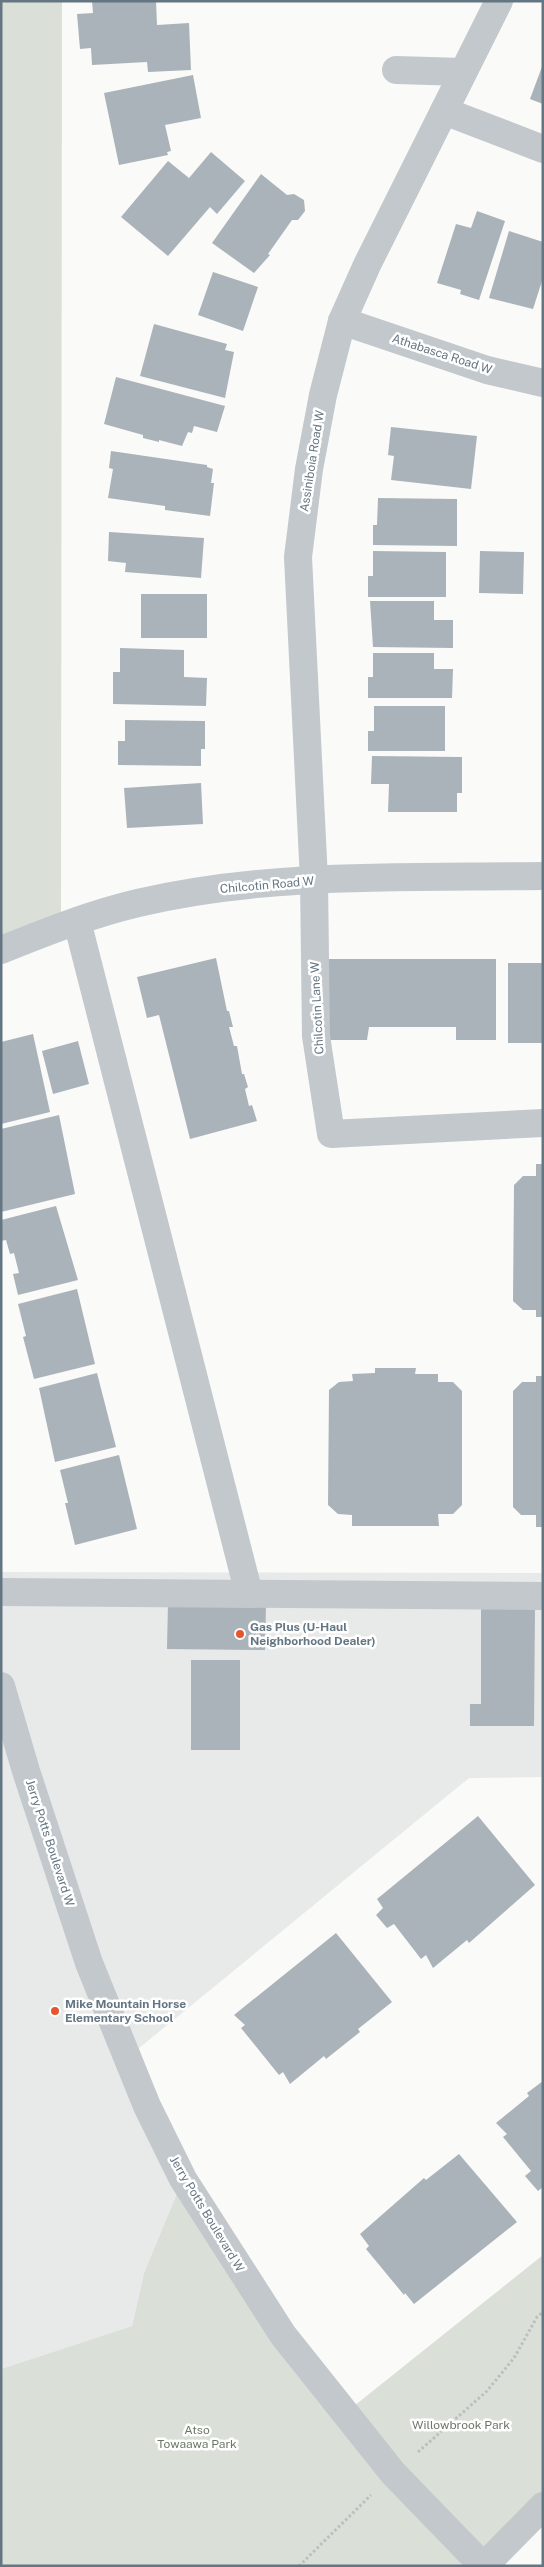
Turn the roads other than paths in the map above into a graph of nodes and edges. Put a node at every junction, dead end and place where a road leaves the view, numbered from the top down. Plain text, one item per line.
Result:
1 (499, 1) edge
2 (396, 70) dead end
3 (464, 72) junction
4 (444, 110) junction
5 (543, 149) edge
6 (342, 321) junction
7 (543, 383) edge
8 (543, 876) edge
9 (314, 880) junction
10 (77, 921) junction
11 (1, 950) edge
12 (543, 1124) edge
13 (1, 1592) edge
14 (249, 1594) junction
15 (543, 1596) edge
16 (1, 1686) edge
17 (543, 2506) edge
18 (483, 2566) edge

1 - 3 street, Assiniboia Road W
2 - 3 street
3 - 4 street, Assiniboia Road W
4 - 5 street
4 - 6 street, Assiniboia Road W
6 - 7 street, Athabasca Road W
6 - 9 street, Assiniboia Road W
8 - 9 street, Chilcotin Road W
9 - 10 street, Chilcotin Road W
9 - 12 street, Chilcotin Lane W
10 - 11 street, Chilcotin Road W
10 - 14 street
13 - 14 street
14 - 15 street
16 - 18 street, Jerry Potts Boulevard W
17 - 18 street

